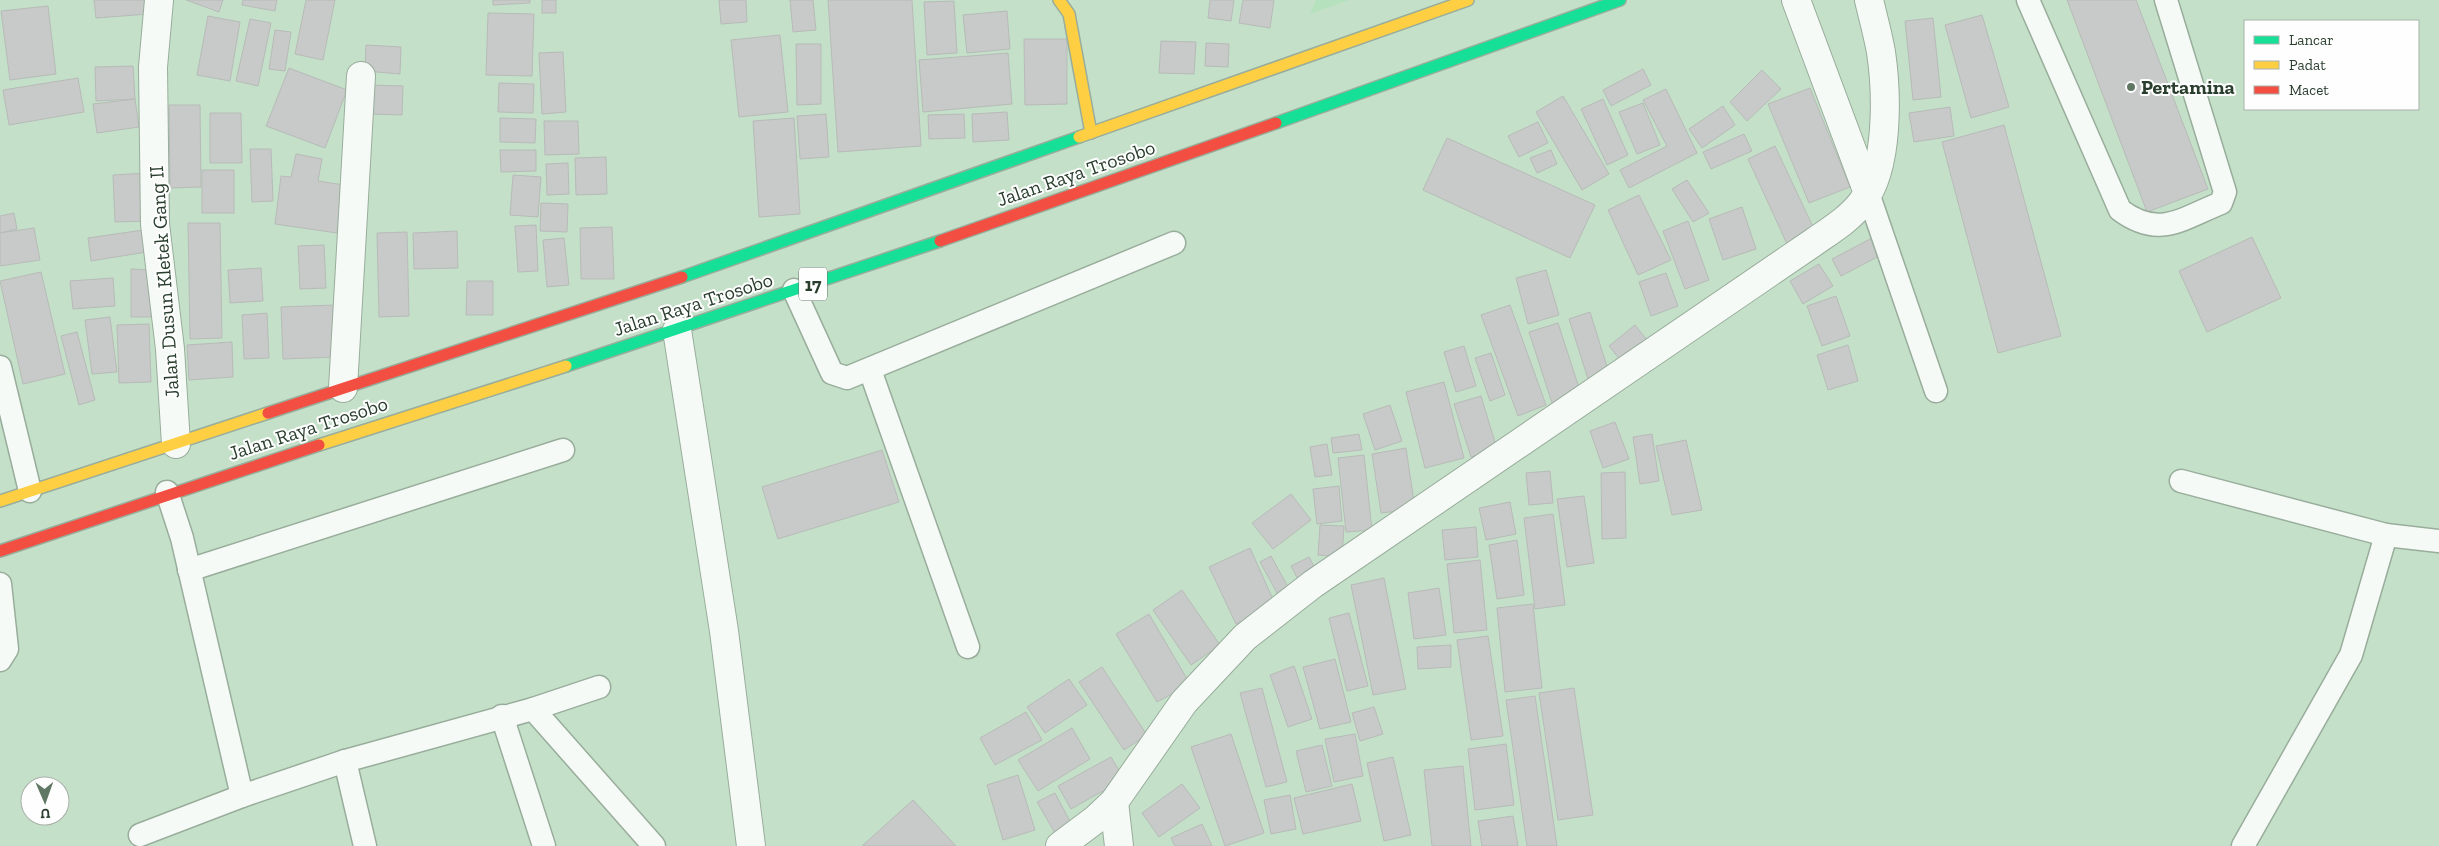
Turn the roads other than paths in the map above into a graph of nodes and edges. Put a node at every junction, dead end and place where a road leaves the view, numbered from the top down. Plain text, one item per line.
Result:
1 (159, 0) edge
2 (1060, 0) edge
3 (1468, 0) edge
4 (1620, 0) edge
5 (1796, 0) edge
6 (1869, 0) edge
7 (2028, 0) edge
8 (2166, 0) edge
9 (361, 76) dead end
10 (1091, 133) junction
11 (1868, 193) junction
12 (1174, 244) dead end
13 (794, 290) junction
14 (677, 330) junction
15 (0, 367) edge
16 (870, 370) junction
17 (343, 388) junction
18 (1936, 391) dead end
19 (176, 444) junction
20 (563, 450) dead end
21 (2181, 481) dead end
22 (30, 491) junction
23 (167, 492) junction
24 (0, 501) edge
25 (2386, 535) junction
26 (2439, 541) edge
27 (0, 551) edge
28 (189, 570) junction
29 (0, 584) edge
30 (968, 647) dead end
31 (0, 660) edge
32 (599, 687) dead end
33 (533, 709) junction
34 (502, 716) junction
35 (345, 761) junction
36 (242, 796) junction
37 (1114, 802) junction
38 (140, 835) dead end
39 (365, 846) edge
40 (544, 846) edge
41 (654, 846) edge
42 (751, 846) edge
43 (1060, 846) edge
44 (1119, 846) edge
45 (2243, 846) edge

1 - 19 street, Jalan Dusun Kletek Gang II
2 - 10 main road
3 - 10 main road, Jalan Raya Trosobo / 17
4 - 13 main road, Jalan Raya Trosobo / 17
5 - 11 street
6 - 11 street
7 - 8 lane
9 - 17 street
10 - 17 main road, Jalan Raya Trosobo / 17
11 - 18 lane
11 - 37 street
12 - 16 lane
13 - 14 main road, Jalan Raya Trosobo / 17
13 - 16 lane
14 - 23 main road, Jalan Raya Trosobo / 17
14 - 42 street
15 - 22 lane
16 - 30 lane
17 - 19 main road, Jalan Raya Trosobo / 17
19 - 22 main road, Jalan Raya Trosobo / 17
20 - 28 lane
21 - 25 lane
22 - 24 main road, Jalan Raya Trosobo / 17
23 - 27 main road, Jalan Raya Trosobo / 17
23 - 28 lane
25 - 26 lane
25 - 45 lane
28 - 36 lane
29 - 31 lane
32 - 33 lane
33 - 34 lane
33 - 41 lane
34 - 35 lane
34 - 40 lane
35 - 36 lane
35 - 39 lane
36 - 38 lane
37 - 43 street
37 - 44 street

